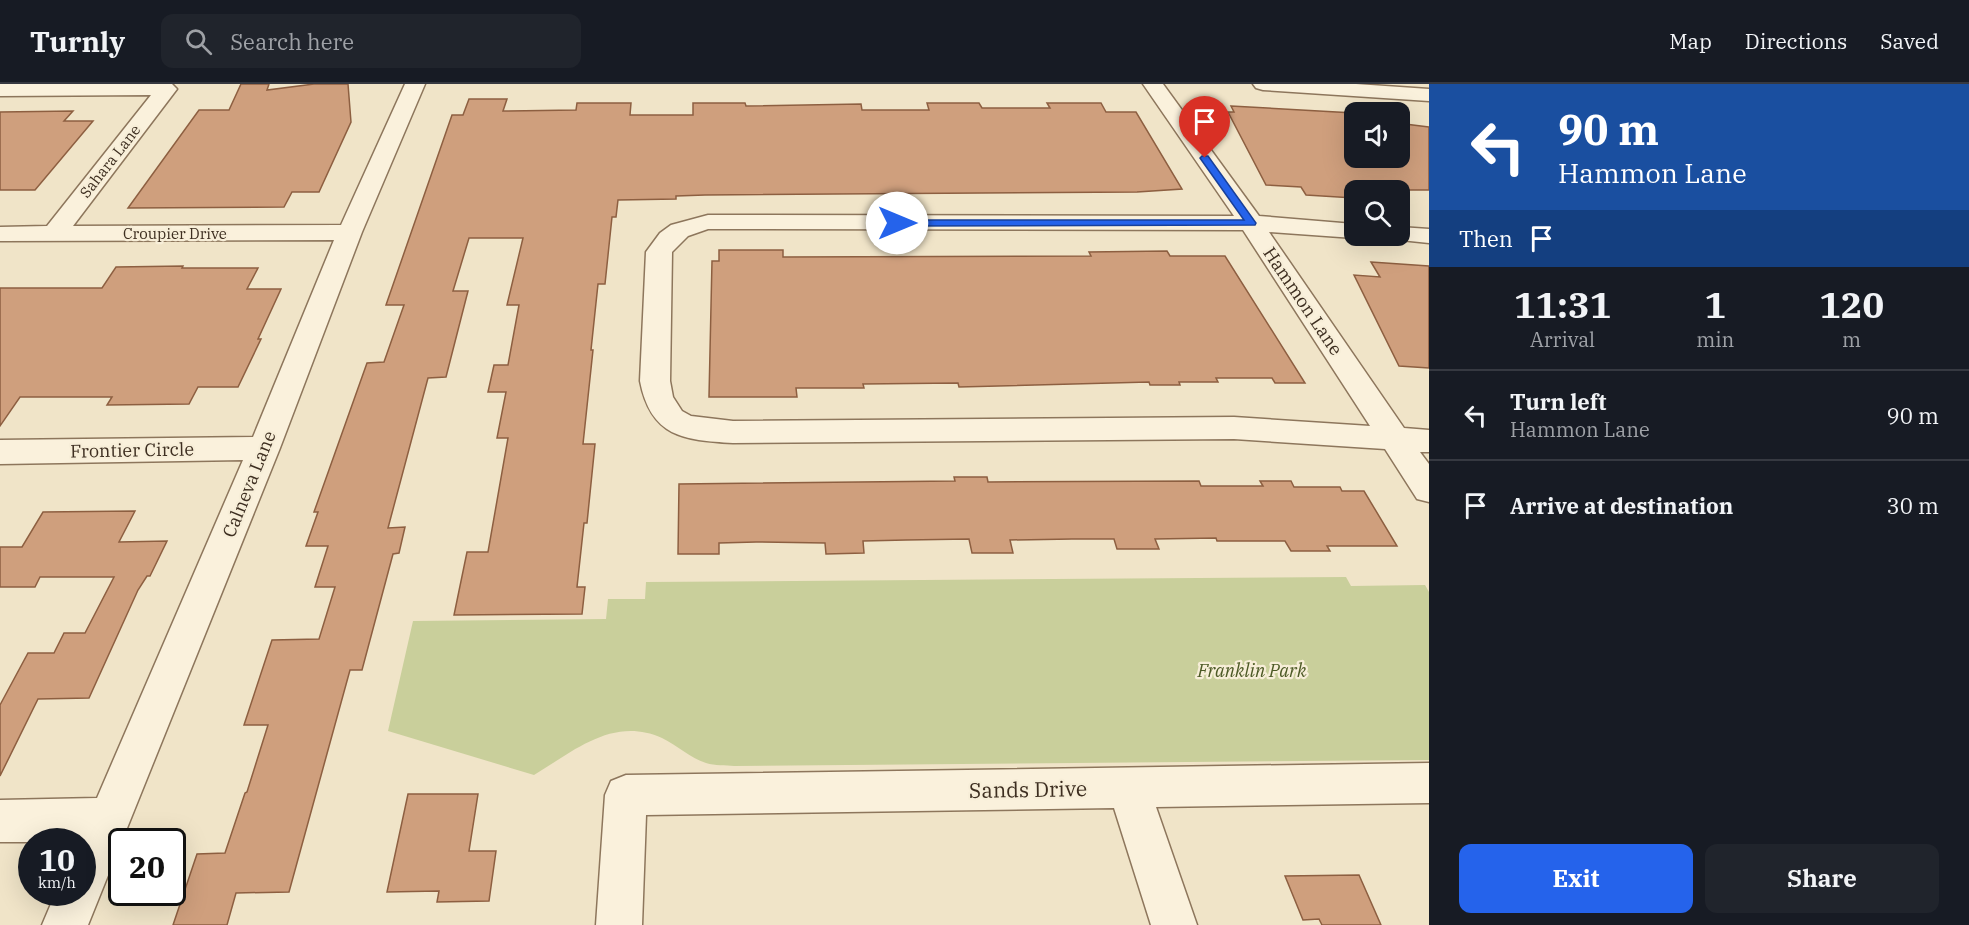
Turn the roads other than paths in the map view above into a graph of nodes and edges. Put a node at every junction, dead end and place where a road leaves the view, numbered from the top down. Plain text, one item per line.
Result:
1 (415, 84) edge
2 (1153, 84) edge
3 (1263, 84) edge
4 (0, 90) edge
5 (1429, 95) edge
6 (1251, 223) junction
7 (1344, 230) edge
8 (350, 232) junction
9 (0, 234) edge
10 (54, 234) junction
11 (1410, 235) edge
12 (1429, 236) edge
13 (1395, 439) junction
14 (1429, 441) edge
15 (264, 448) junction
16 (0, 452) edge
17 (1429, 490) edge
18 (1429, 783) edge
19 (1128, 788) junction
20 (109, 819) junction
21 (0, 821) edge
22 (96, 850) edge
23 (73, 906) edge
24 (65, 925) edge
25 (619, 925) edge
26 (1174, 925) edge

1 - 8 street, Calneva Lane
2 - 6 street, Hammon Lane
3 - 5 street
4 - 10 street, Sahara Lane
6 - 7 street
6 - 13 street, Hammon Lane
6 - 13 street
8 - 10 street, Croupier Drive
8 - 15 street, Calneva Lane
9 - 10 street, Croupier Drive
11 - 12 street
13 - 14 street
13 - 17 street, Hammon Lane
15 - 16 street, Frontier Circle
15 - 20 street, Calneva Lane
18 - 19 street, Sands Drive
19 - 25 street, Sands Drive
19 - 26 street
20 - 21 street
20 - 22 street, Calneva Lane
23 - 24 street

